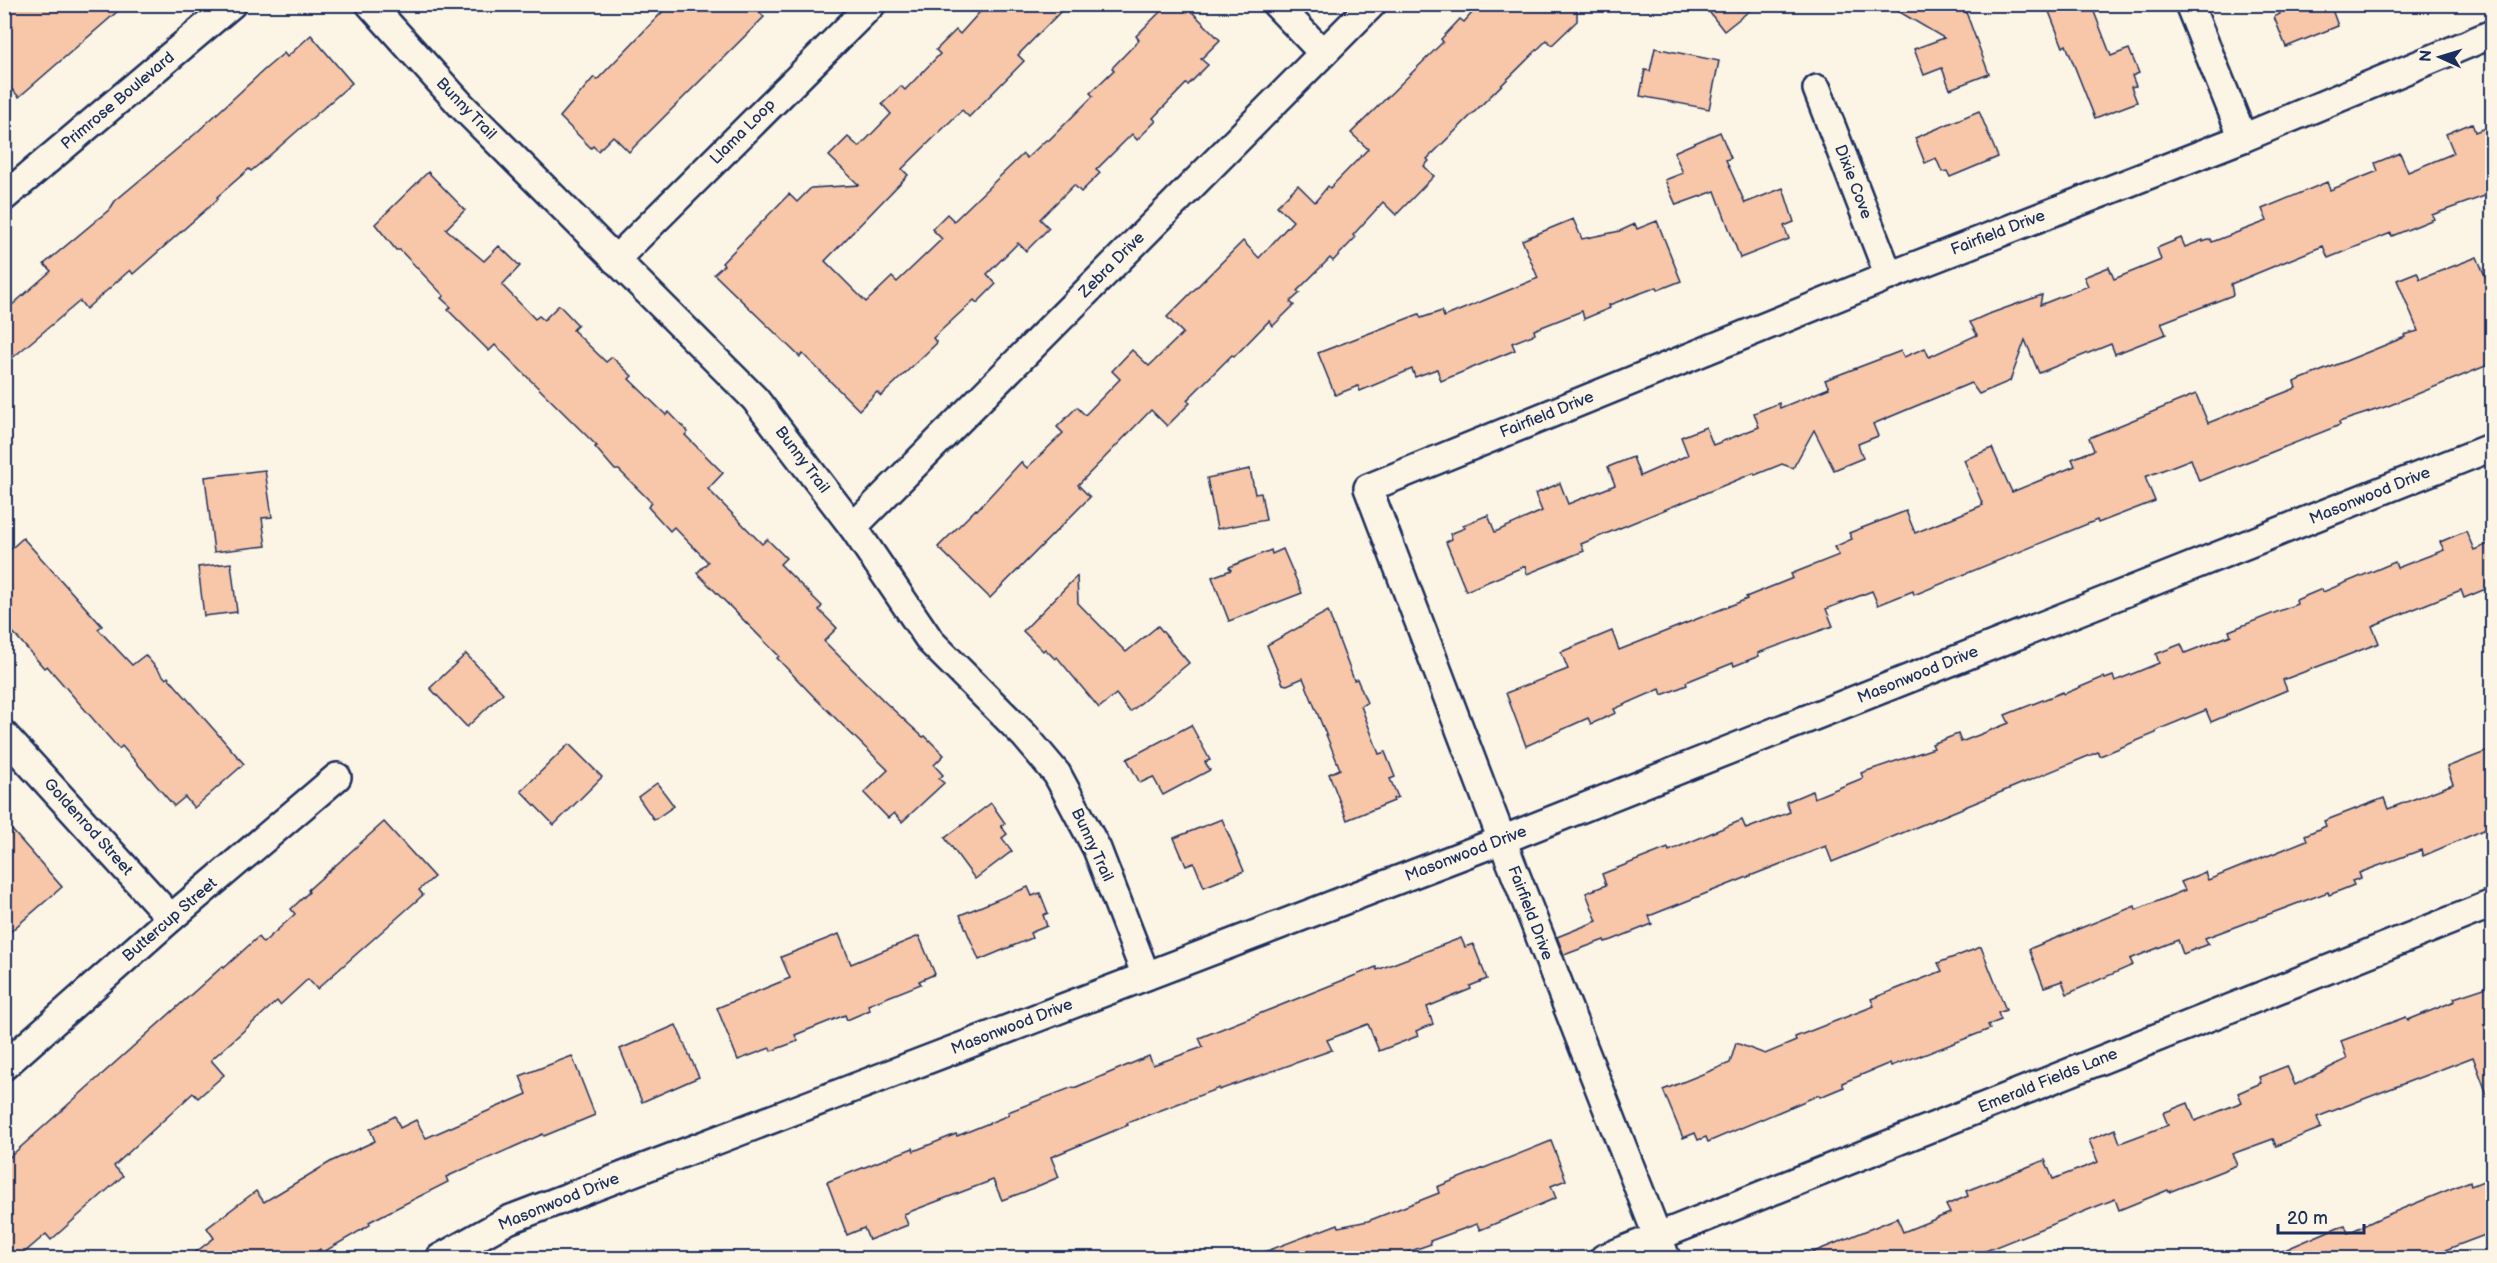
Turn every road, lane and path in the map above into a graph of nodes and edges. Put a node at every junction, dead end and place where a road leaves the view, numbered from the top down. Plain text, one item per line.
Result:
1 (232, 4) edge
2 (370, 4) edge
3 (872, 4) edge
4 (1276, 4) edge
5 (1372, 4) edge
6 (2188, 4) edge
7 (2493, 34) edge
8 (1323, 53) junction
9 (1817, 89) dead end
10 (2243, 138) junction
11 (4, 197) edge
12 (615, 260) junction
13 (1889, 276) junction
14 (2493, 447) edge
15 (853, 527) junction
16 (4, 735) edge
17 (337, 777) dead end
18 (1502, 840) junction
19 (2493, 904) edge
20 (171, 918) junction
21 (1146, 976) junction
22 (4, 1066) edge
23 (1661, 1248) edge
24 (440, 1258) edge
25 (1604, 1258) edge

1 - 11 street, Primrose Boulevard
2 - 12 street, Bunny Trail
3 - 12 street, Llama Loop
4 - 8 street
5 - 8 street, Zebra Drive
6 - 10 street
7 - 10 street, Fairfield Drive
8 - 15 street, Zebra Drive
9 - 13 street, Dixie Cove
10 - 13 street, Fairfield Drive
12 - 15 street, Bunny Trail
13 - 18 street, Fairfield Drive
14 - 18 street, Masonwood Drive
15 - 21 street, Bunny Trail
16 - 20 street, Goldenrod Street
17 - 20 street, Buttercup Street
18 - 21 street, Masonwood Drive
18 - 23 street, Fairfield Drive
19 - 23 street, Emerald Fields Lane
20 - 22 street, Buttercup Street
21 - 24 street, Masonwood Drive
23 - 25 street, Emerald Fields Lane

